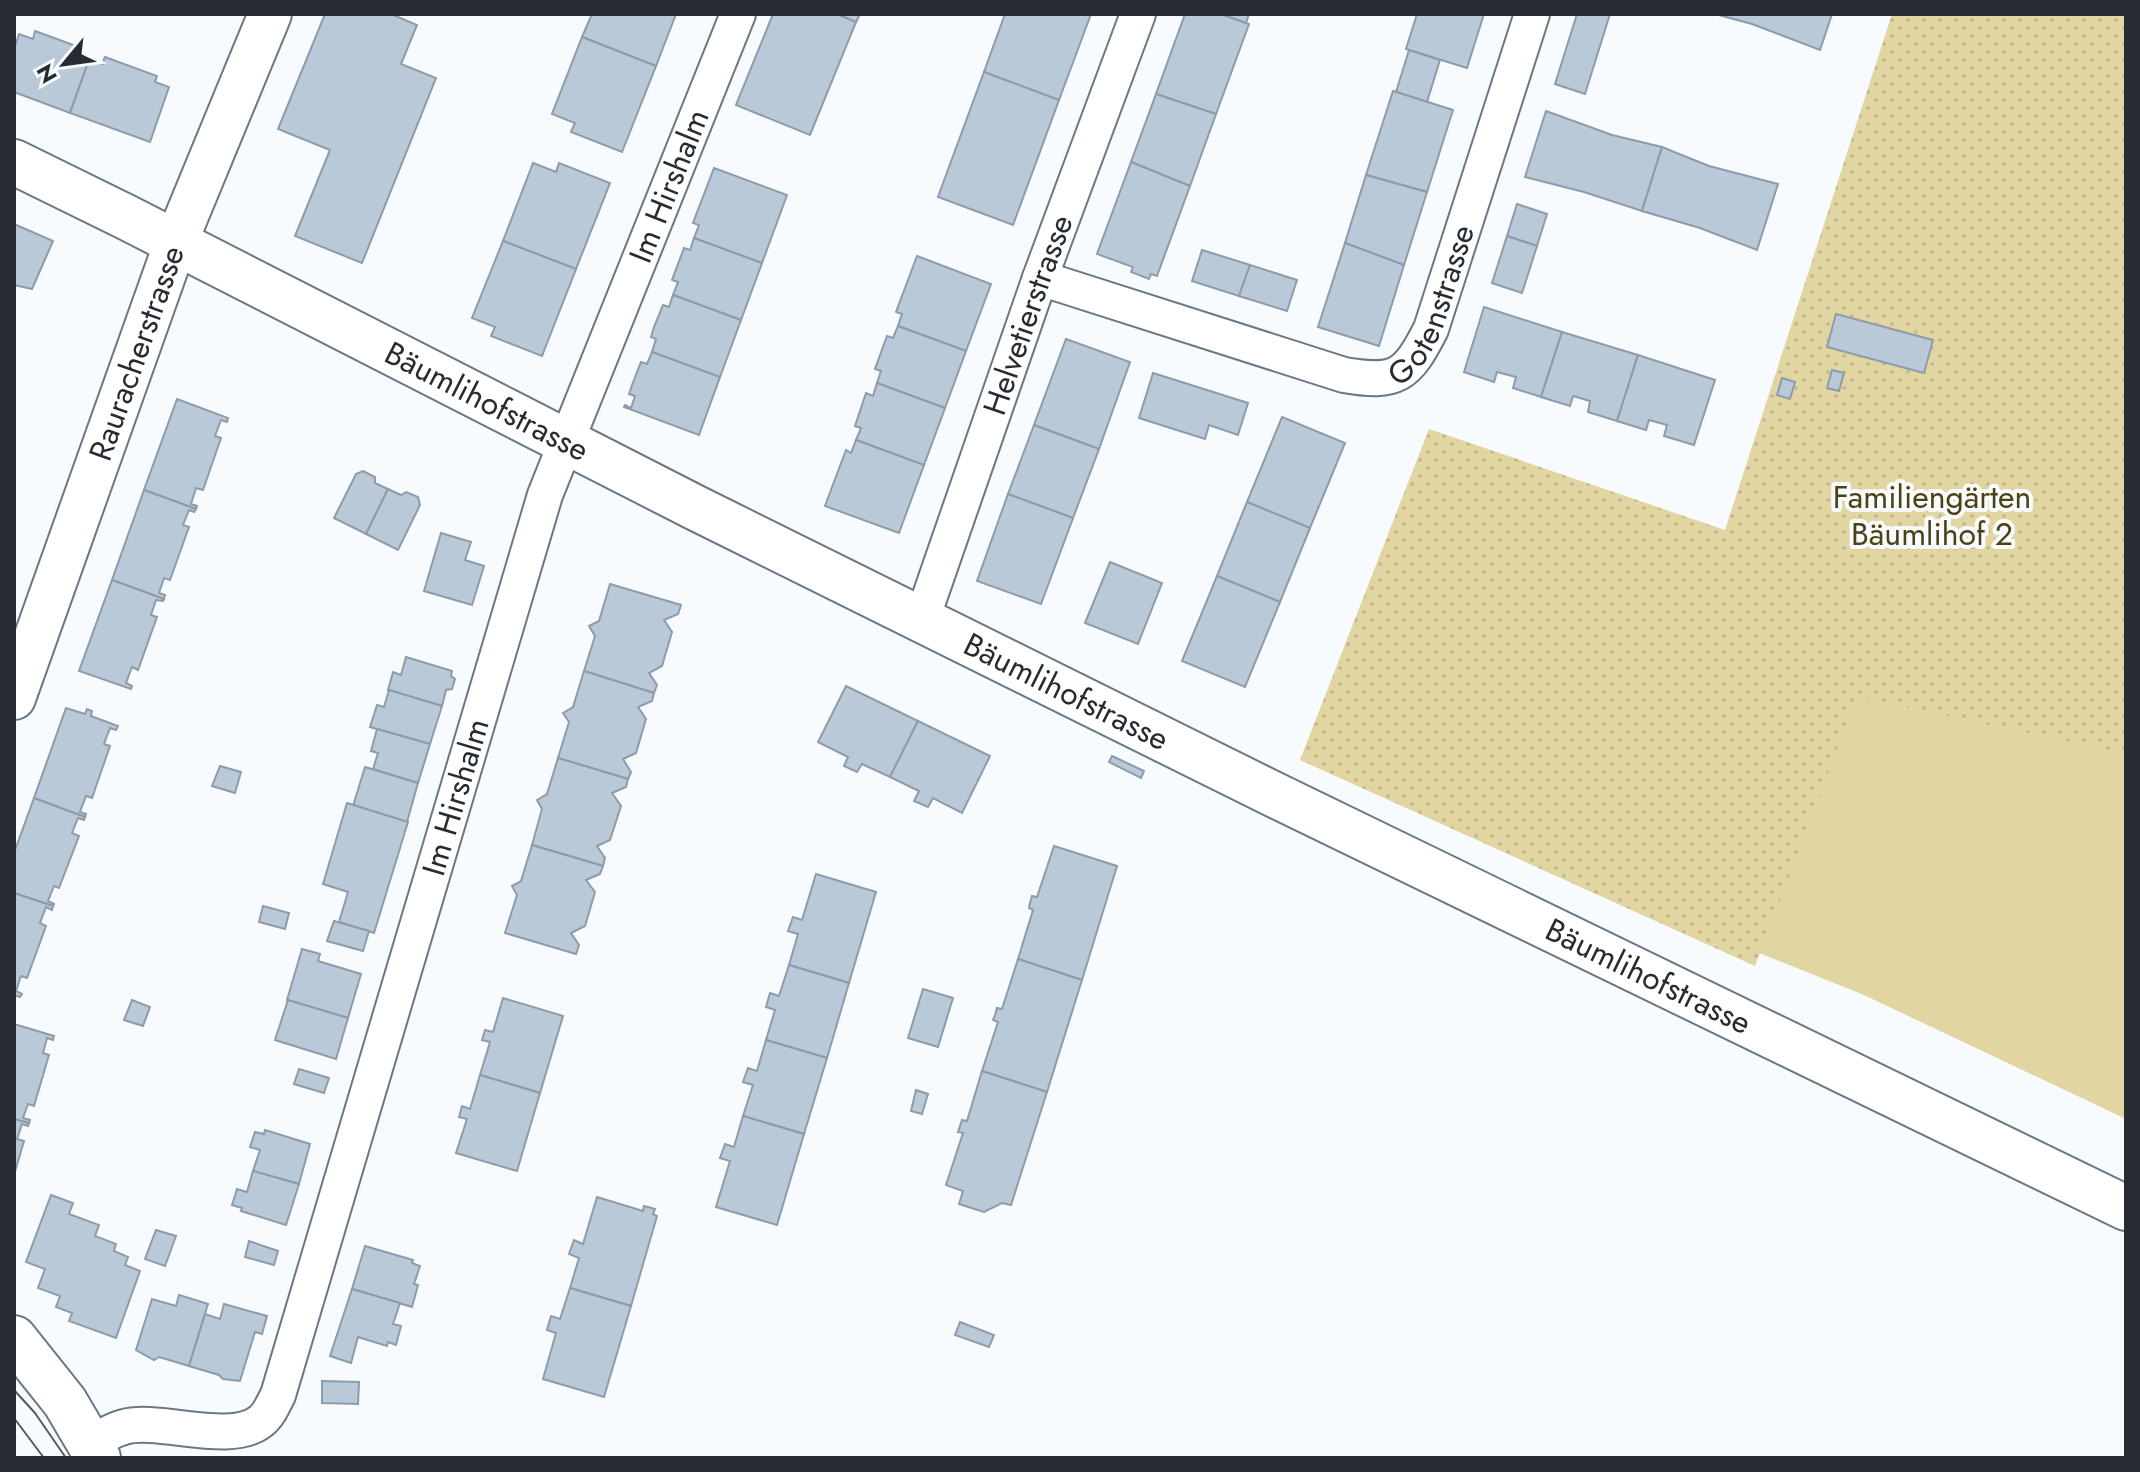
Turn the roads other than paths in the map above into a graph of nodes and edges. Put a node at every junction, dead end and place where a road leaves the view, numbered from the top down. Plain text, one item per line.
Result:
1 (270, 14) edge
2 (738, 14) edge
3 (1138, 14) edge
4 (1532, 14) edge
5 (14, 162) edge
6 (176, 242) junction
7 (1040, 278) junction
8 (565, 442) junction
9 (922, 619) junction
10 (14, 698) edge
11 (2126, 1208) edge
12 (14, 1338) edge
13 (94, 1451) edge

1 - 6 street, Rauracherstrasse
2 - 8 street, Im Hirshalm
3 - 7 street, Helvetierstrasse
4 - 7 street, Gotenstrasse
5 - 6 main road, Bäumlihofstrasse
6 - 8 main road, Bäumlihofstrasse
6 - 10 street, Rauracherstrasse
7 - 9 street, Helvetierstrasse
8 - 9 main road, Bäumlihofstrasse
8 - 13 street, Im Hirshalm
9 - 11 main road, Bäumlihofstrasse
12 - 13 main road

